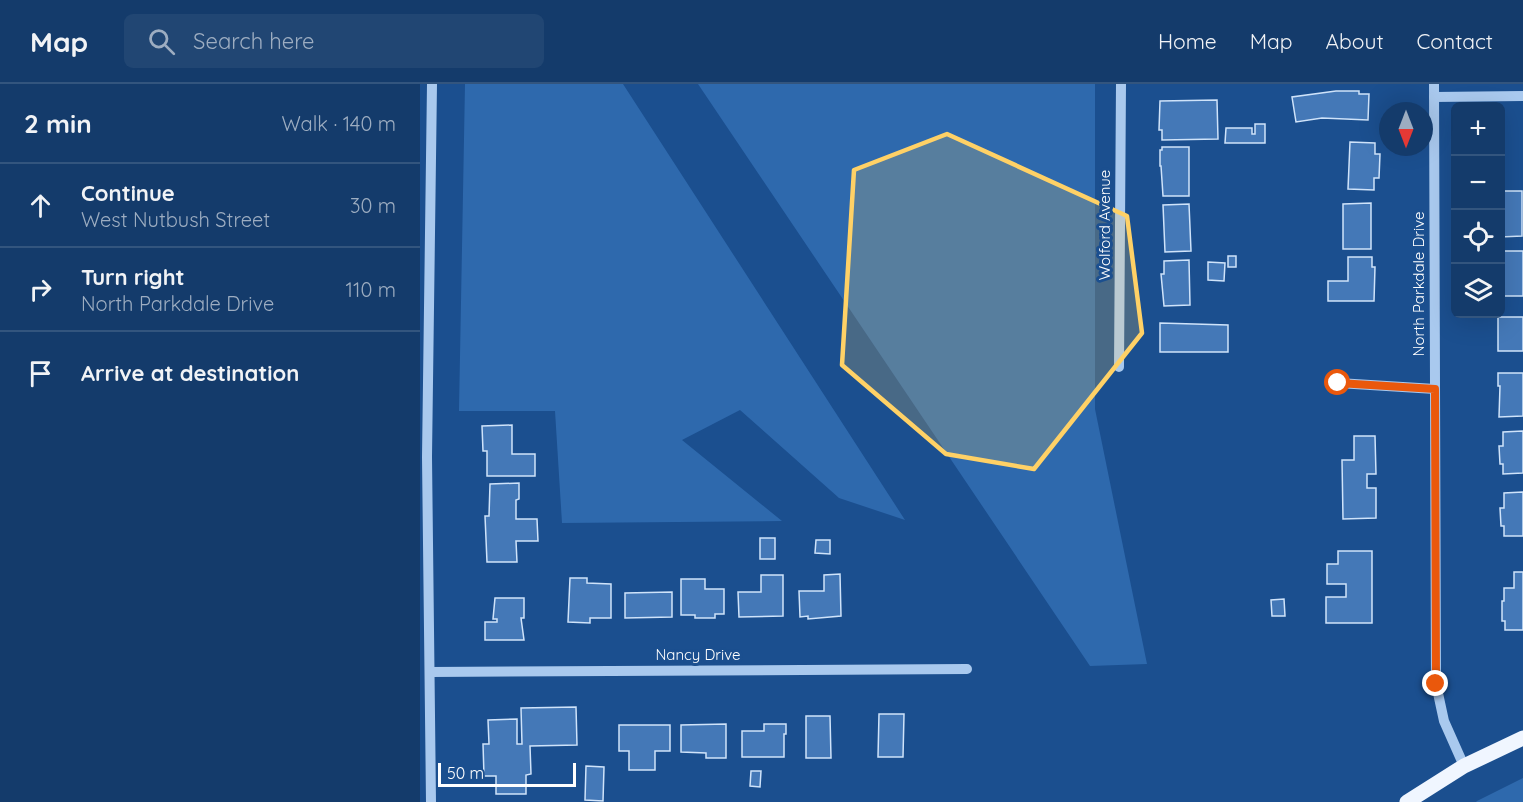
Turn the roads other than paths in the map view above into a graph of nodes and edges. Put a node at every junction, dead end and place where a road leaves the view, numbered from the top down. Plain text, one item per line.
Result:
1 (432, 84) edge
2 (1121, 84) edge
3 (1434, 84) edge
4 (1523, 96) edge
5 (1434, 97) junction
6 (1119, 367) dead end
7 (1338, 383) dead end
8 (1435, 389) junction
9 (423, 457) edge
10 (967, 669) dead end
11 (430, 672) junction
12 (1523, 738) edge
13 (1464, 766) junction
14 (431, 802) edge
15 (1407, 802) edge

1 - 9 street
2 - 6 street, Wolford Avenue
3 - 5 street, North Parkdale Drive
4 - 5 street
5 - 8 street, North Parkdale Drive
7 - 8 street
8 - 13 street, North Parkdale Drive
9 - 11 street
10 - 11 street, Nancy Drive
11 - 14 street
12 - 13 main road
13 - 15 main road

